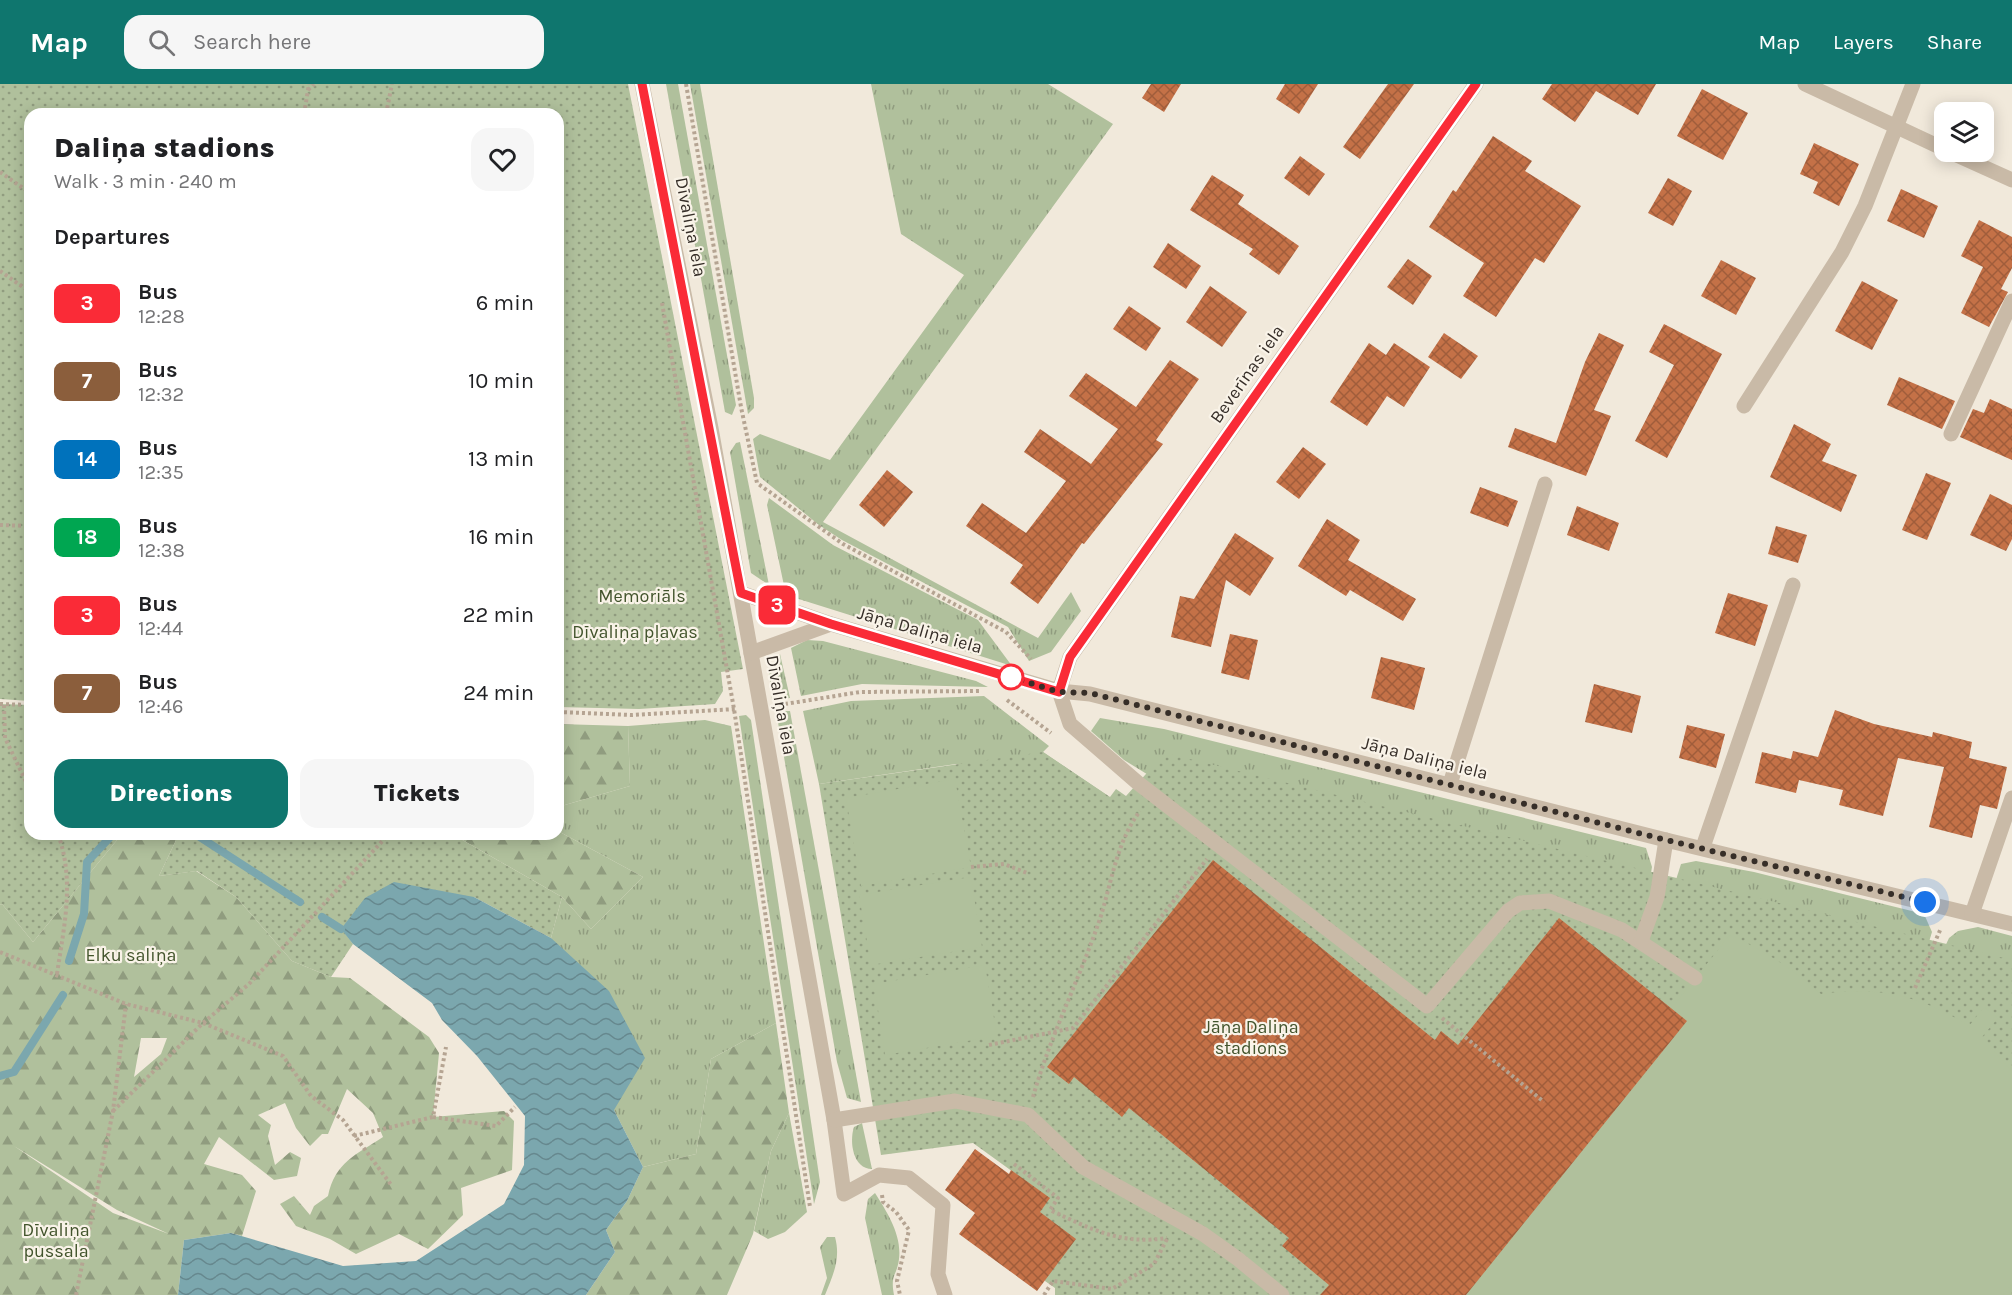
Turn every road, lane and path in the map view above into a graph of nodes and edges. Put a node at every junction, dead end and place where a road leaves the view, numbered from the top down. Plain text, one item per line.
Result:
1 (309, 84) edge
2 (314, 84) edge
3 (392, 84) edge
4 (642, 84) edge
5 (686, 84) edge
6 (1476, 84) edge
7 (1805, 84) edge
8 (1913, 84) edge
9 (308, 91) junction
10 (305, 108) edge
11 (387, 108) edge
12 (1895, 126) junction
13 (1934, 144) edge
14 (1972, 162) edge
15 (0, 172) edge
16 (2012, 180) edge
17 (24, 189) edge
18 (0, 271) edge
19 (24, 288) edge
20 (661, 296) dead end
21 (2012, 301) edge
22 (1744, 406) dead end
23 (1951, 434) dead end
24 (1545, 484) dead end
25 (0, 525) edge
26 (24, 526) edge
27 (1793, 585) dead end
28 (741, 596) junction
29 (831, 624) junction
30 (751, 653) junction
31 (986, 691) dead end
32 (1059, 692) junction
33 (1002, 698) dead end
34 (1010, 701) dead end
35 (2, 704) edge
36 (24, 705) edge
37 (774, 706) dead end
38 (734, 709) junction
39 (564, 712) edge
40 (24, 778) edge
41 (1450, 784) junction
42 (1157, 797) junction
43 (2012, 798) edge
44 (60, 840) edge
45 (383, 840) edge
46 (1666, 840) junction
47 (1218, 844) junction
48 (1703, 847) junction
49 (970, 867) dead end
50 (1027, 873) dead end
51 (1948, 908) junction
52 (1972, 914) junction
53 (2012, 924) edge
54 (1641, 941) junction
55 (0, 952) edge
56 (57, 974) junction
57 (1695, 978) dead end
58 (1915, 988) dead end
59 (126, 1004) junction
60 (1427, 1006) junction
61 (203, 1023) junction
62 (1057, 1032) junction
63 (989, 1045) dead end
64 (446, 1047) dead end
65 (1544, 1102) dead end
66 (515, 1107) dead end
67 (113, 1111) junction
68 (1028, 1114) junction
69 (433, 1117) junction
70 (834, 1120) junction
71 (354, 1136) junction
72 (1014, 1164) dead end
73 (392, 1186) dead end
74 (881, 1192) dead end
75 (810, 1207) dead end
76 (1177, 1220) junction
77 (1167, 1238) junction
78 (76, 1295) edge
79 (900, 1295) edge
80 (945, 1295) edge
81 (1044, 1295) edge
82 (1282, 1295) edge

1 - 9 path
2 - 9 path
3 - 11 path
4 - 28 street, Dīvaliņa iela
5 - 32 path
6 - 32 street, Beverīnas iela
7 - 12 street
8 - 12 street
9 - 10 path
12 - 13 street
12 - 22 street
14 - 16 street
15 - 17 path
18 - 19 path
20 - 38 path
21 - 23 street
24 - 41 street
25 - 26 path
27 - 48 street
28 - 29 street, Jāņa Daliņa iela
28 - 30 street, Dīvaliņa iela
29 - 30 street, Jāņa Daliņa iela
29 - 32 street, Jāņa Daliņa iela
30 - 70 street, Dīvaliņa iela
31 - 37 path
32 - 41 street, Jāņa Daliņa iela
32 - 42 street
33 - 34 path
35 - 36 path
35 - 40 path
38 - 39 path
38 - 75 path
41 - 46 street, Jāņa Daliņa iela
42 - 47 street
42 - 62 path
43 - 52 street
44 - 56 path
45 - 61 path
46 - 48 street, Jāņa Daliņa iela
46 - 54 street
47 - 60 street
47 - 62 path
48 - 51 street, Jāņa Daliņa iela
49 - 50 path
51 - 52 street, Jāņa Daliņa iela
51 - 58 path
52 - 53 street, Jāņa Daliņa iela
54 - 57 street
54 - 60 street
55 - 56 path
56 - 59 path
59 - 61 path
59 - 67 path
60 - 65 path
61 - 67 path
61 - 71 path
62 - 63 path
62 - 68 path
64 - 69 path
66 - 69 path
67 - 78 path
68 - 70 street
68 - 76 street
69 - 71 path
70 - 80 street, Dīvaliņa iela
71 - 73 path
72 - 77 path
74 - 79 path
76 - 77 path
76 - 82 street
77 - 81 path

